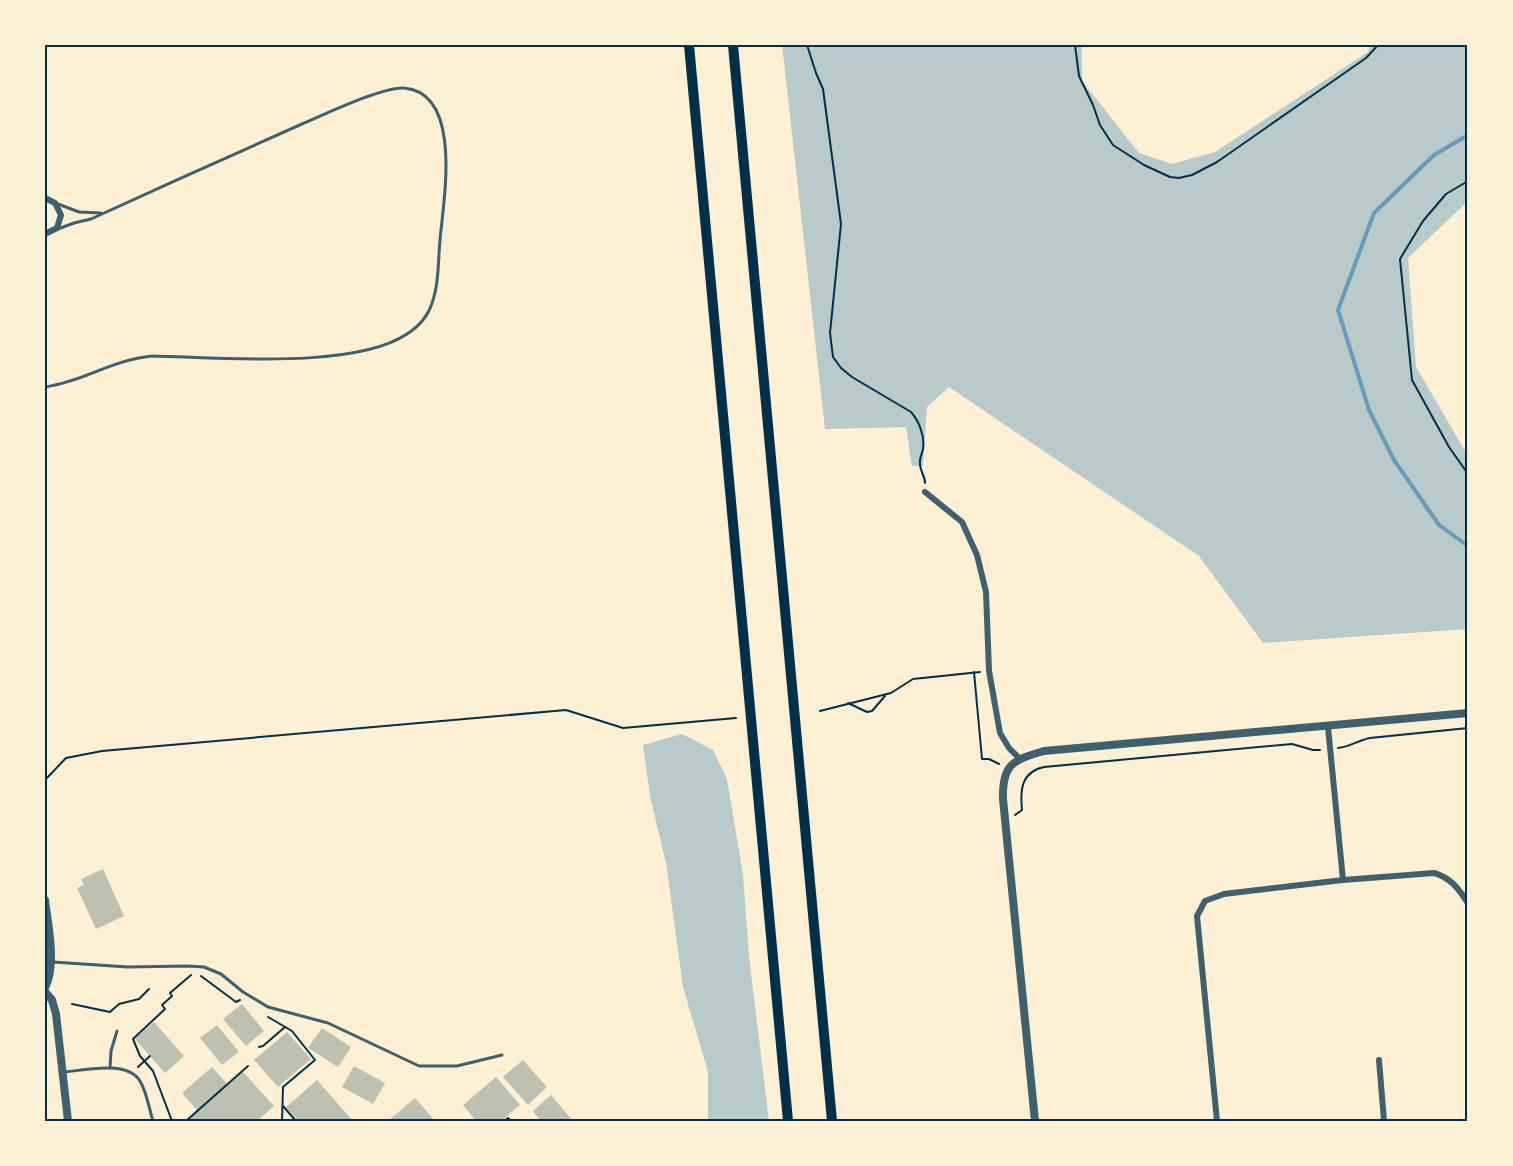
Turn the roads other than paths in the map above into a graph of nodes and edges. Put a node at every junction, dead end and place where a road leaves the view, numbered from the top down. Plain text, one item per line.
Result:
1 (689, 45) edge
2 (733, 45) edge
3 (49, 199) edge
4 (102, 213) junction
5 (48, 233) edge
6 (45, 387) edge
7 (925, 492) road end
8 (1468, 713) edge
9 (1328, 727) junction
10 (1019, 758) junction
11 (1343, 880) junction
12 (45, 900) edge
13 (1468, 903) edge
14 (51, 962) junction
15 (45, 990) edge
16 (117, 1030) dead end
17 (502, 1055) dead end
18 (1379, 1060) dead end
19 (110, 1068) junction
20 (63, 1072) junction
21 (68, 1121) edge
22 (153, 1121) edge
23 (788, 1121) edge
24 (832, 1121) edge
25 (1035, 1121) edge
26 (1216, 1121) edge
27 (1384, 1121) edge

1 - 23 highway
2 - 24 highway
3 - 4 lane
3 - 5 street
4 - 5 lane
4 - 6 lane
7 - 10 street
8 - 9 street
9 - 10 street
9 - 11 street
10 - 25 street
11 - 13 street
11 - 26 street
12 - 14 street
14 - 15 street
14 - 17 lane
15 - 20 street
16 - 19 lane
18 - 27 street
19 - 20 lane
19 - 22 lane
20 - 21 street

